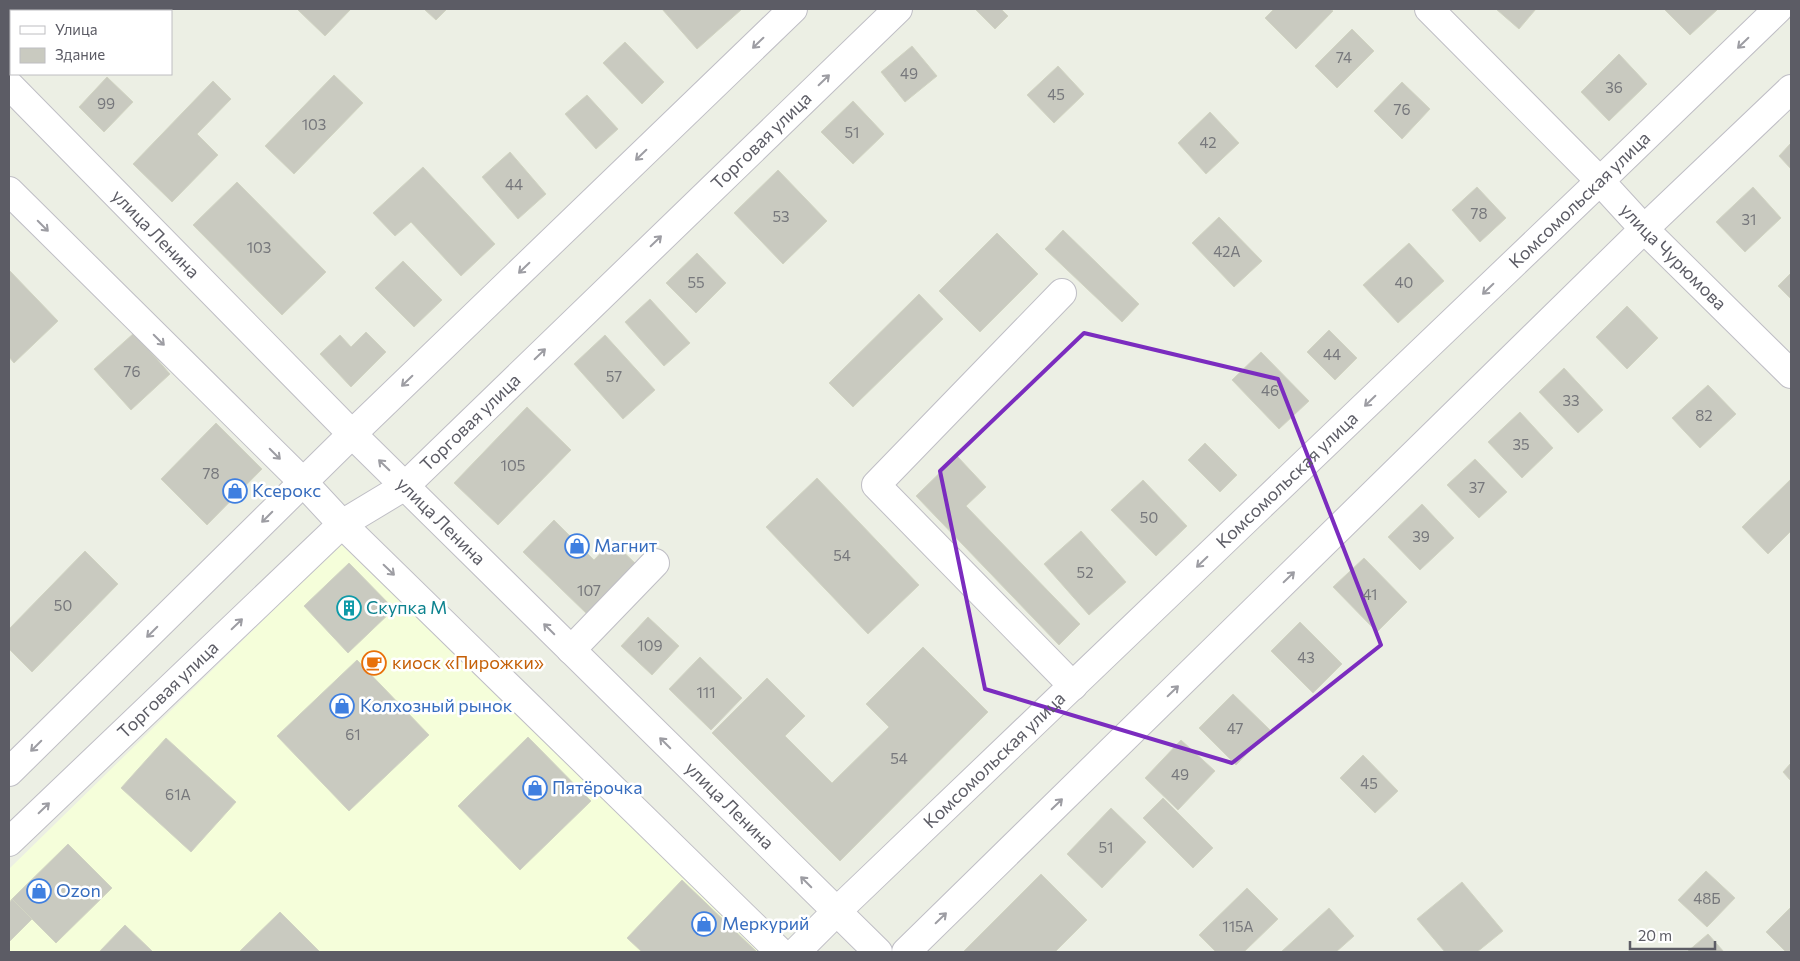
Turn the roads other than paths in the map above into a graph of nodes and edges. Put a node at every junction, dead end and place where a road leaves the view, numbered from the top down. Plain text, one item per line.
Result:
1 (793, 9) edge
2 (898, 9) edge
3 (1778, 9) edge
4 (1439, 12) edge
5 (9, 85) edge
6 (1791, 90) edge
7 (1600, 181) junction
8 (9, 191) edge
9 (1644, 229) junction
10 (1062, 293) dead end
11 (1791, 374) edge
12 (352, 434) junction
13 (303, 482) junction
14 (405, 486) junction
15 (342, 524) junction
16 (655, 563) dead end
17 (572, 650) junction
18 (1073, 686) junction
19 (9, 772) edge
20 (9, 842) edge
21 (836, 912) junction
22 (780, 952) edge
23 (796, 952) edge
24 (878, 952) edge
25 (906, 952) edge

1 -> 12 street
14 -> 2 street, Торговая улица
3 -> 7 street, Комсомольская улица
4 - 7 street, улица Чурюмова
5 - 12 street, улица Ленина
6 - 9 street
7 - 9 street, улица Чурюмова
7 -> 18 street, Комсомольская улица
8 -> 13 street
9 - 11 street, улица Чурюмова
25 -> 9 street
10 - 18 street
12 - 13 street
14 -> 12 street, улица Ленина
13 - 15 street
13 -> 19 street
14 - 15 street, Торговая улица
17 -> 14 street, улица Ленина
20 -> 15 street, Торговая улица
15 -> 22 street
16 - 17 street
21 -> 17 street, улица Ленина
18 - 21 street, Комсомольская улица
21 - 23 street, Комсомольская улица
21 - 24 street, улица Ленина

